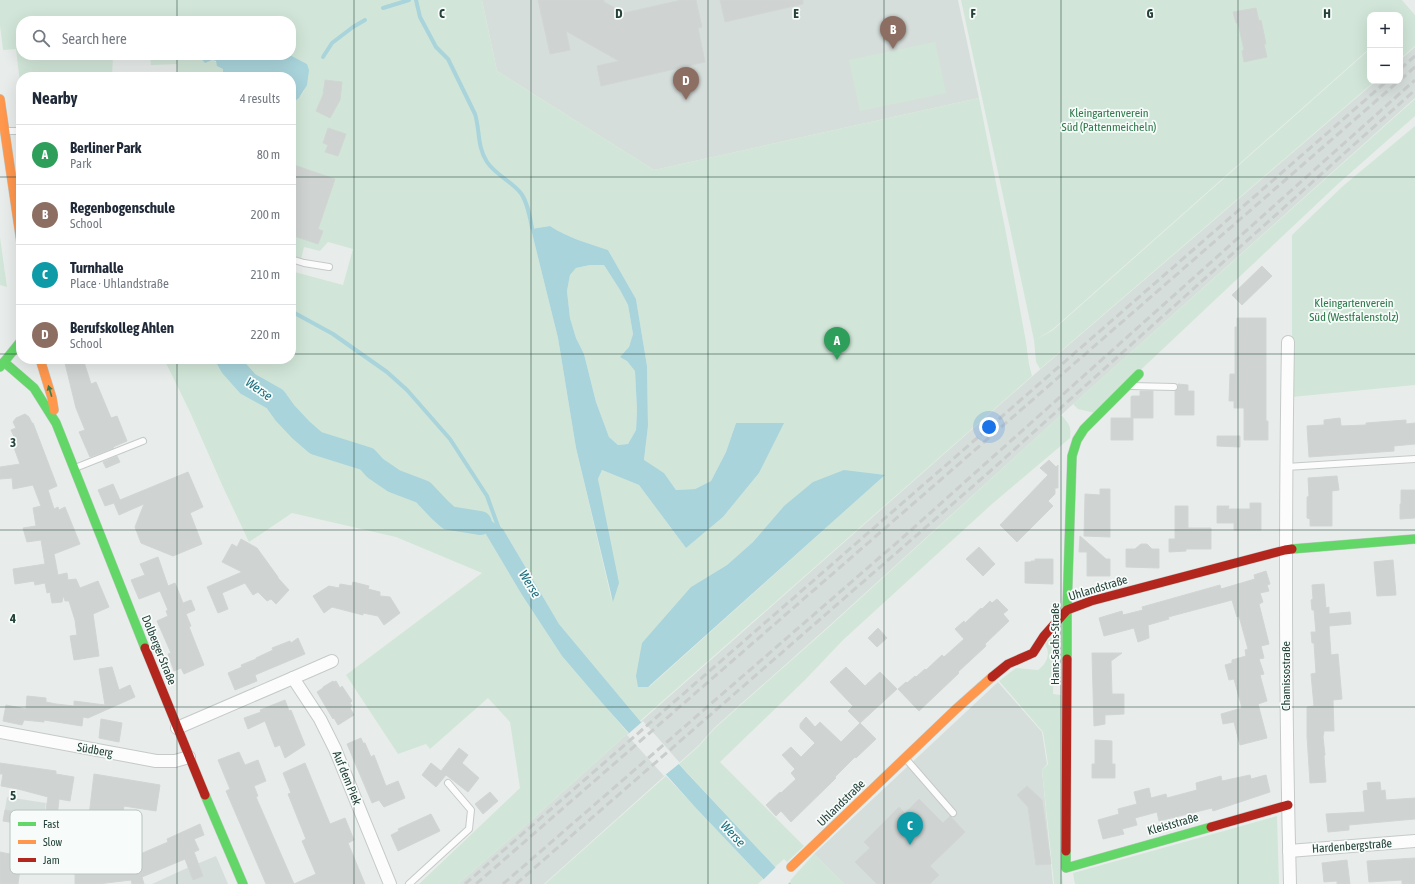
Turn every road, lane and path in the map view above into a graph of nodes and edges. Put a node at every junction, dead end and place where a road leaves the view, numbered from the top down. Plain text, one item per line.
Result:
1 (0, 99) edge
2 (16, 130) edge
3 (4, 131) junction
4 (16, 209) edge
5 (296, 261) edge
6 (329, 267) dead end
7 (1288, 342) dead end
8 (16, 347) edge
9 (2, 364) edge
10 (42, 364) edge
11 (1139, 374) dead end
12 (1127, 386) junction
13 (1174, 387) dead end
14 (56, 423) junction
15 (143, 441) dead end
16 (1415, 459) edge
17 (1286, 467) junction
18 (74, 469) junction
19 (1415, 539) edge
20 (1285, 550) junction
21 (1067, 610) junction
22 (332, 661) dead end
23 (293, 678) junction
24 (177, 728) junction
25 (0, 732) edge
26 (190, 757) junction
27 (905, 758) junction
28 (448, 783) dead end
29 (1288, 805) junction
30 (953, 813) dead end
31 (1415, 841) edge
32 (1289, 851) junction
33 (791, 867) dead end
34 (1066, 868) joint
35 (243, 884) edge
36 (390, 884) edge
37 (409, 884) edge
38 (1290, 884) edge

1 - 3 street
2 - 3 lane
3 - 4 street
5 - 6 lane
7 - 17 street, Chamissostraße
8 - 9 street
9 - 14 street, Dolberger Straße
14 -> 10 street, Dolberger Straße
11 - 12 street, Hans-Sachs-Straße
12 - 13 lane
12 - 21 street, Hans-Sachs-Straße
14 - 18 street, Dolberger Straße
15 - 18 lane
16 - 17 lane
17 - 20 street, Chamissostraße
18 - 24 street, Dolberger Straße
19 - 20 street, Uhlandstraße
20 - 21 street, Uhlandstraße
20 - 29 street, Chamissostraße
21 - 27 street, Uhlandstraße
21 - 34 street, Hans-Sachs-Straße
22 - 23 street
23 - 24 street
23 - 36 street, Auf dem Piek
24 - 26 street, Dolberger Straße
25 - 26 street, Südberg
26 - 35 street, Dolberger Straße
27 - 30 lane
27 - 33 street, Uhlandstraße
28 - 37 lane
29 - 32 street, Chamissostraße
29 - 34 street, Kleiststraße
31 - 32 street, Hardenbergstraße
32 - 38 street, Chamissostraße

